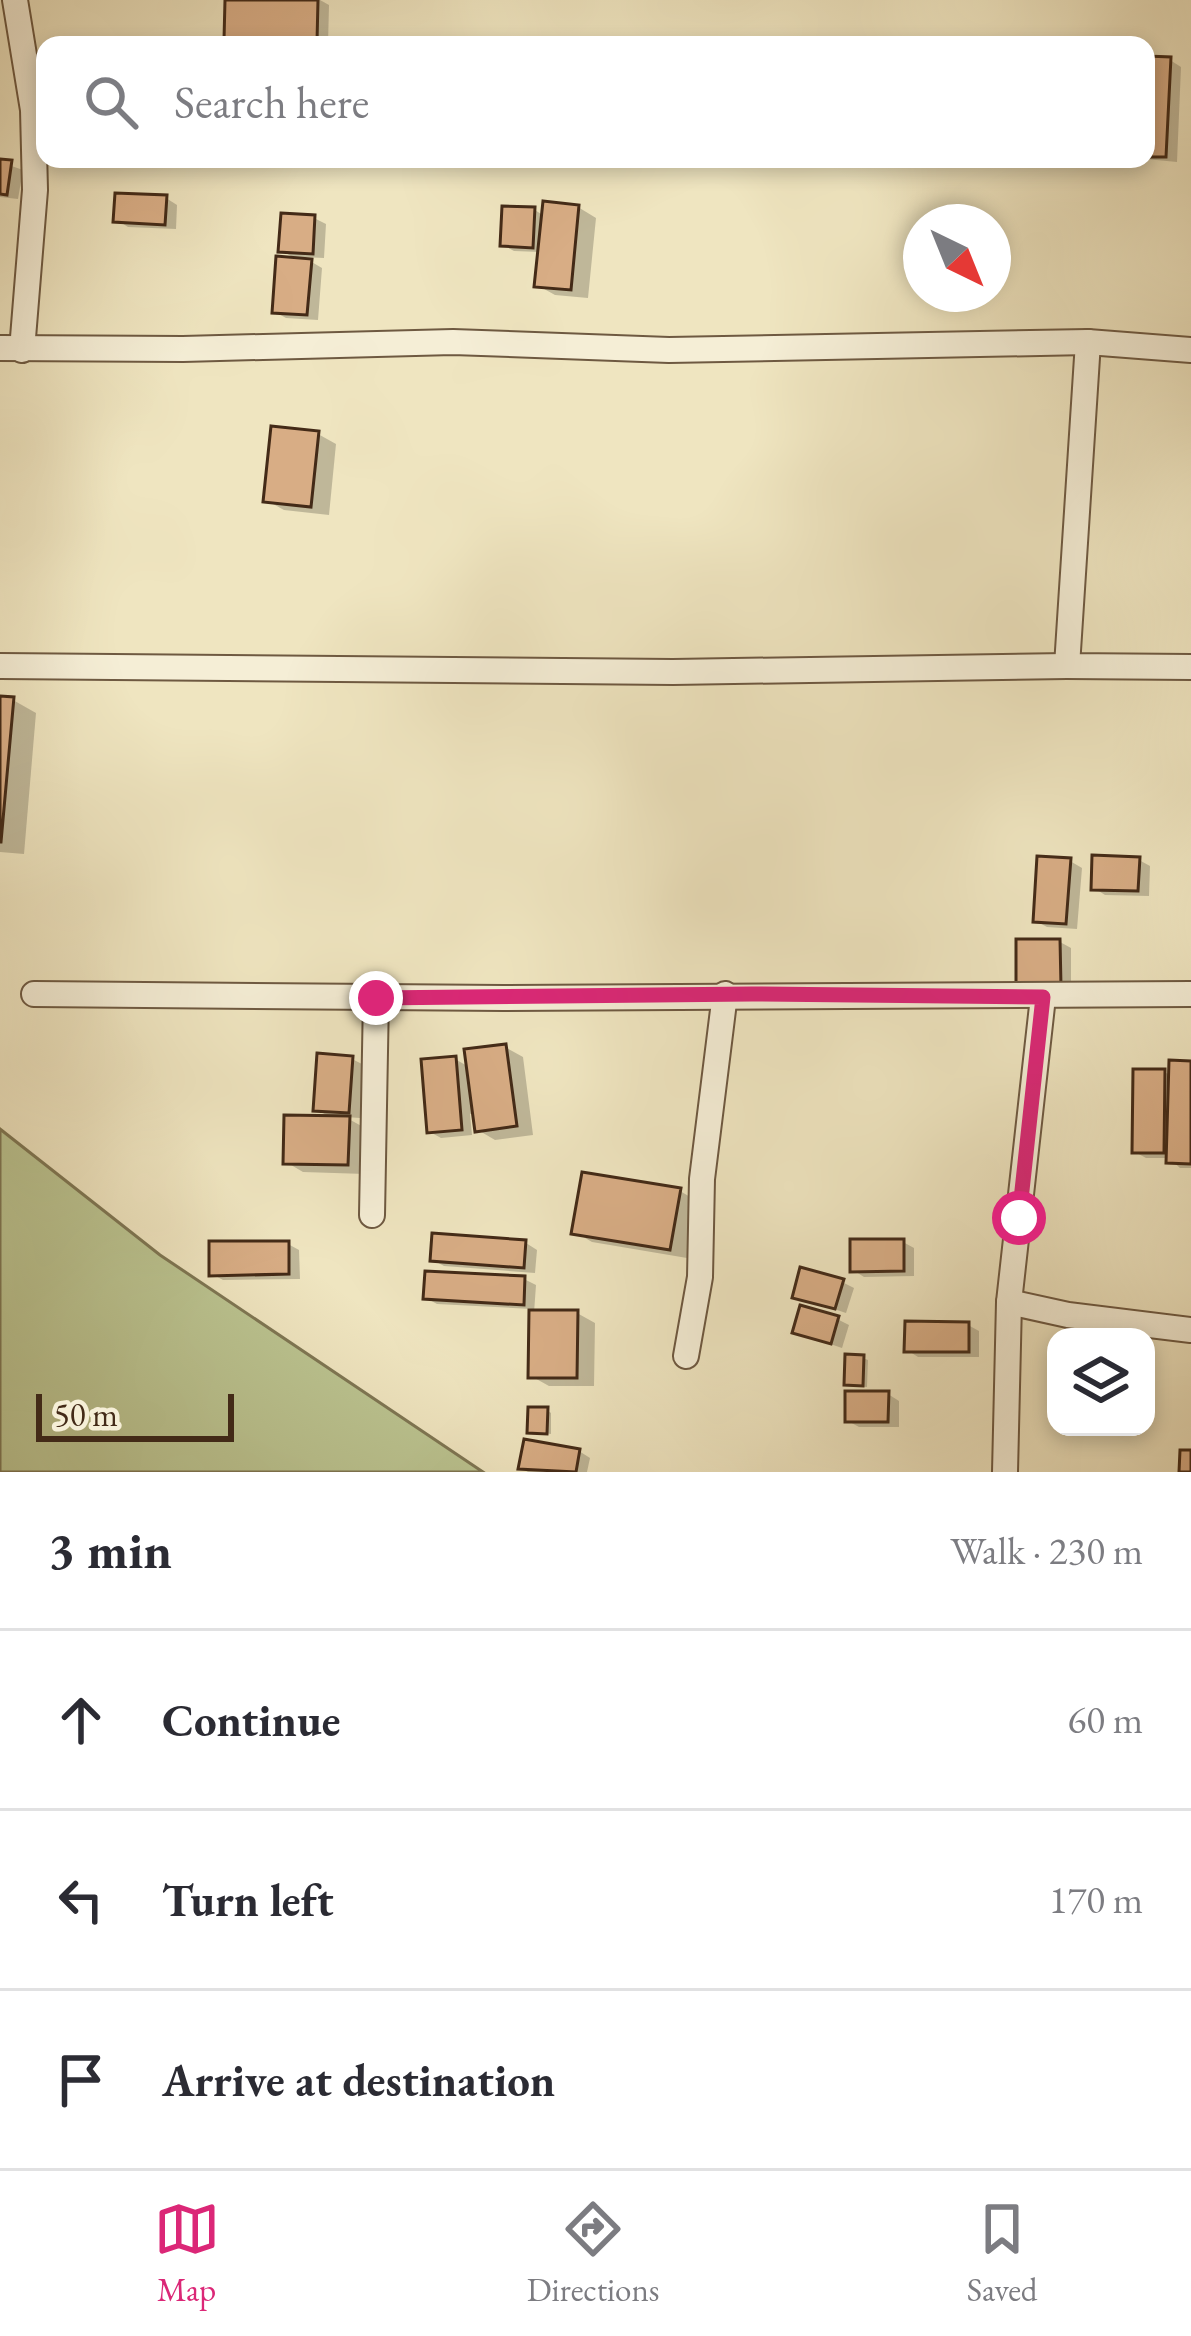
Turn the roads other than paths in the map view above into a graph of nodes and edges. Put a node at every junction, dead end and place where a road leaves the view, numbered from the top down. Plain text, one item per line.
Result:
1 (15, 0) edge
2 (1088, 342) junction
3 (11, 349) edge
4 (1191, 350) edge
5 (0, 666) edge
6 (1067, 666) junction
7 (1191, 667) edge
8 (34, 994) dead end
9 (725, 994) junction
10 (1191, 994) edge
11 (1043, 997) junction
12 (376, 998) junction
13 (372, 1215) dead end
14 (1009, 1302) junction
15 (1191, 1330) edge
16 (686, 1356) dead end
17 (1005, 1472) edge

1 - 3 street
2 - 3 street
2 - 4 street
2 - 6 street
5 - 6 street
6 - 7 street
8 - 12 street
9 - 11 street
9 - 12 street
9 - 16 street
10 - 11 street
11 - 14 street
12 - 13 street
14 - 15 street
14 - 17 street

